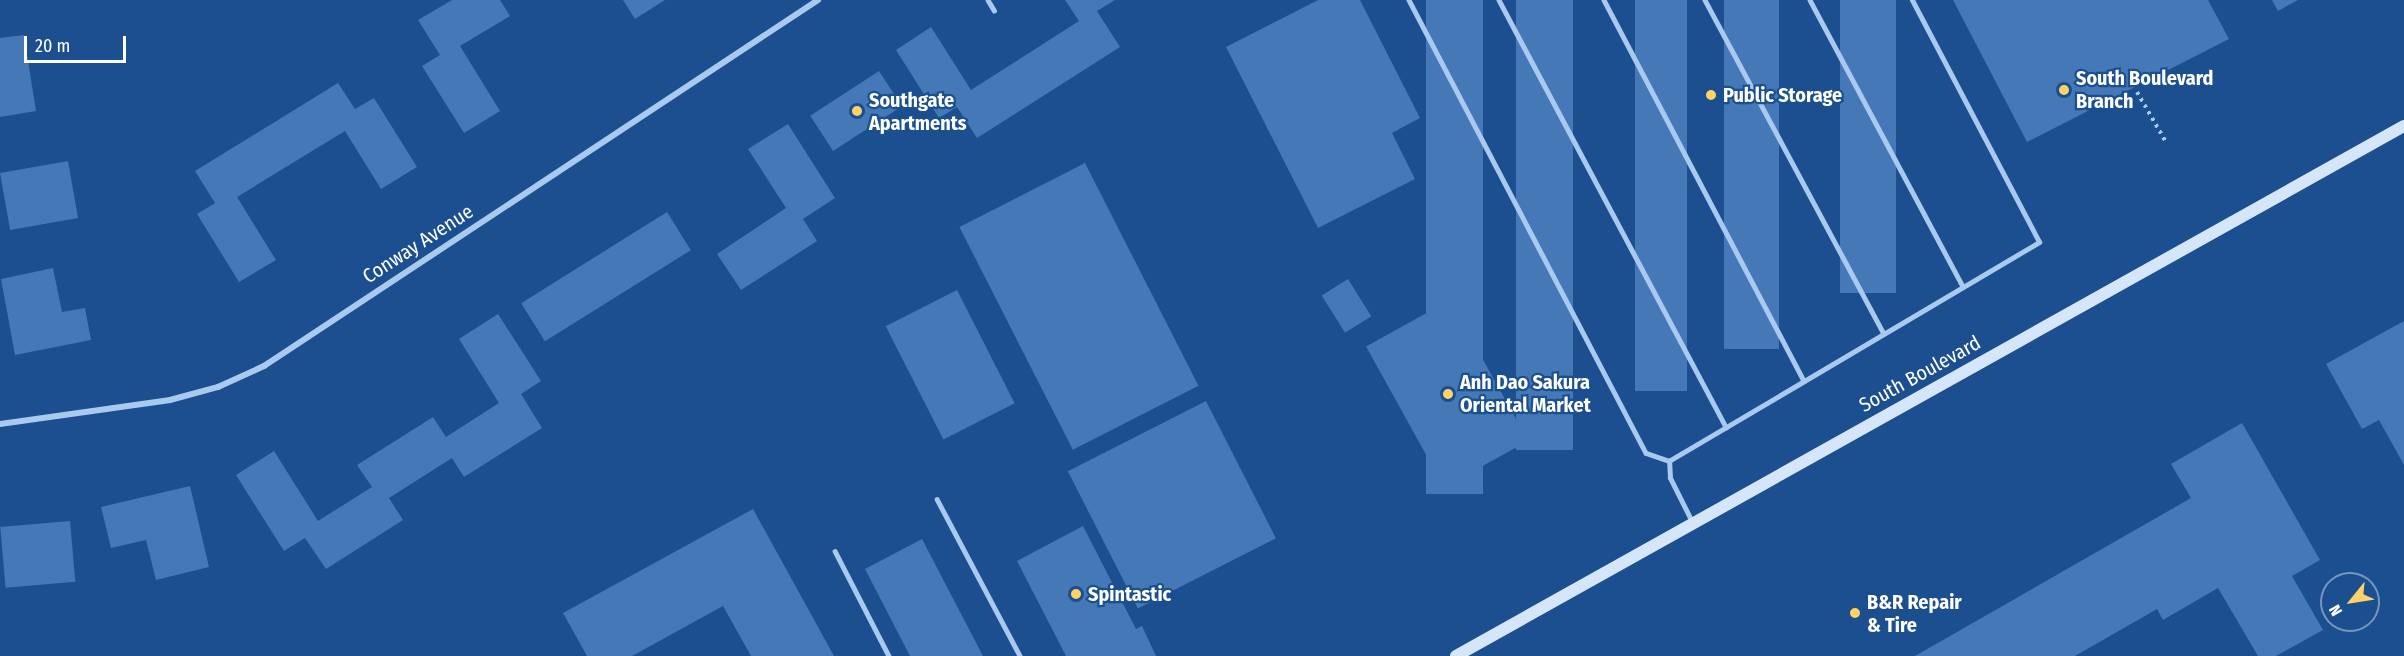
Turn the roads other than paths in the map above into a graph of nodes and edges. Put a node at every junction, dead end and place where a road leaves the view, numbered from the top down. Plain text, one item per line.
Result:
1 (818, 0) edge
2 (988, 0) edge
3 (1409, 0) edge
4 (1500, 0) edge
5 (1604, 0) edge
6 (1706, 0) edge
7 (1810, 0) edge
8 (1912, 0) edge
9 (994, 10) dead end
10 (2404, 126) edge
11 (1963, 286) junction
12 (1883, 332) junction
13 (1804, 381) junction
14 (0, 424) edge
15 (1726, 426) junction
16 (1669, 461) junction
17 (937, 499) dead end
18 (1693, 525) junction
19 (835, 551) dead end
20 (889, 656) edge
21 (1020, 656) edge
22 (1456, 656) edge

1 - 14 street, Conway Avenue
2 - 9 lane
3 - 16 lane
4 - 15 lane
5 - 13 lane
6 - 12 lane
7 - 11 lane
8 - 11 lane
10 - 18 main road, South Boulevard
11 - 12 lane
12 - 13 lane
13 - 15 lane
15 - 16 lane
16 - 18 lane
17 - 21 lane
18 - 22 main road, South Boulevard
19 - 20 lane

